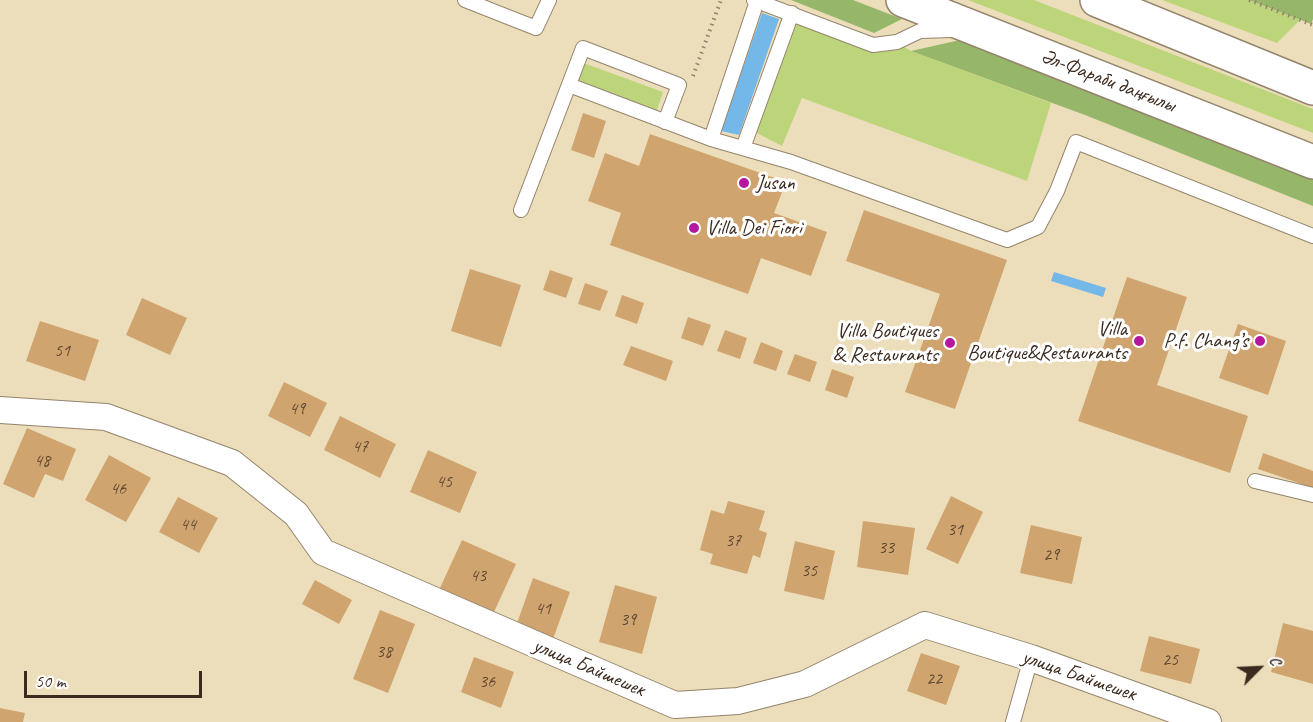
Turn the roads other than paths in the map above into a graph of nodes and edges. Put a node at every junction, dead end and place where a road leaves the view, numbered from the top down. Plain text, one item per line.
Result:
1 (465, 0) edge
2 (549, 0) edge
3 (903, 0) edge
4 (1097, 0) edge
5 (755, 1) edge
6 (792, 13) junction
7 (973, 29) junction
8 (569, 85) junction
9 (1313, 88) edge
10 (665, 122) junction
11 (711, 139) junction
12 (743, 148) junction
13 (1313, 162) edge
14 (521, 210) dead end
15 (1313, 236) edge
16 (0, 410) edge
17 (1255, 481) dead end
18 (1313, 495) edge
19 (1031, 658) junction
20 (1013, 722) edge
21 (1208, 722) edge

1 - 2 lane
3 - 7 main road, Әл-Фараби даңғылы
4 - 9 main road
5 - 6 lane
5 - 11 lane
6 - 7 lane
6 - 12 lane
7 - 13 main road, Әл-Фараби даңғылы
8 - 10 lane
8 - 10 lane
8 - 14 lane
10 - 11 lane
11 - 12 lane
12 - 15 lane
16 - 19 street, улица Байшешек
17 - 18 lane
19 - 20 lane
19 - 21 street, улица Байшешек

